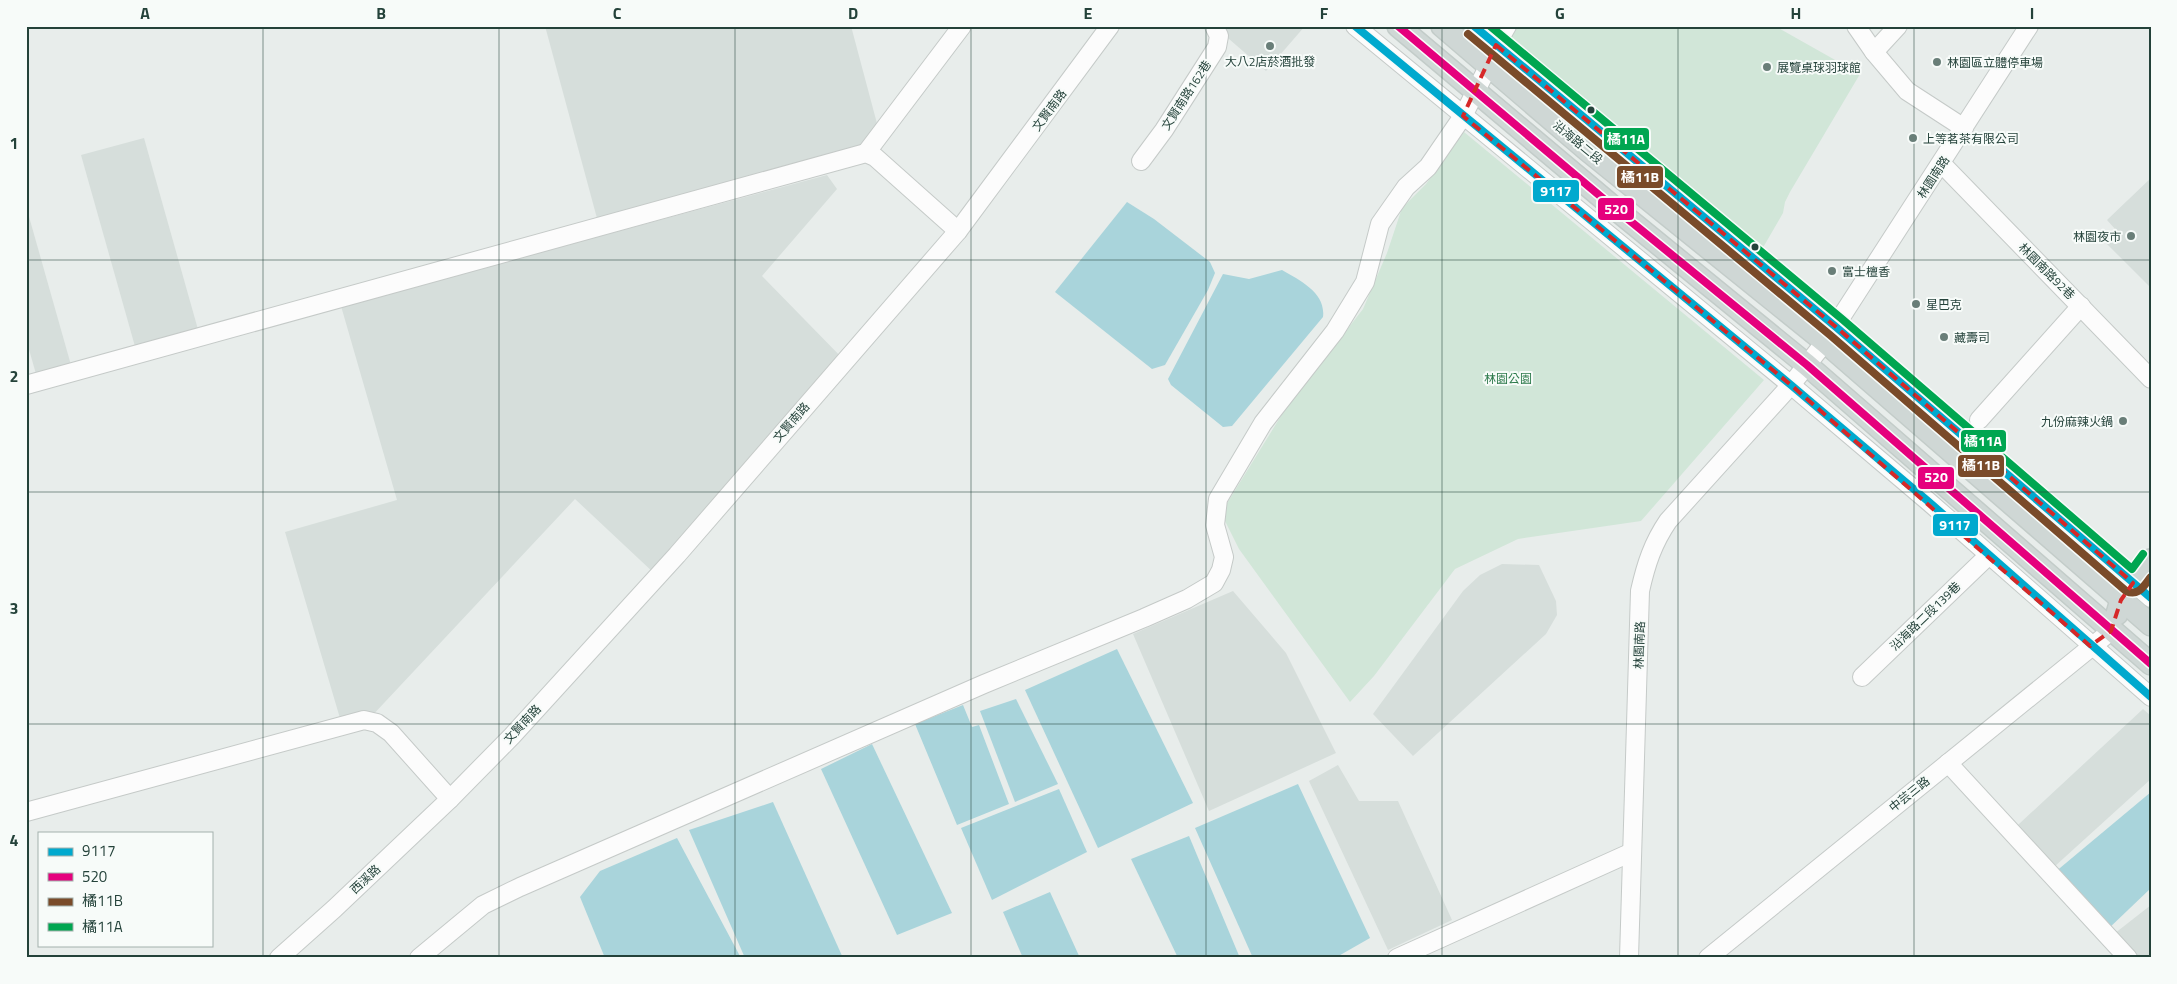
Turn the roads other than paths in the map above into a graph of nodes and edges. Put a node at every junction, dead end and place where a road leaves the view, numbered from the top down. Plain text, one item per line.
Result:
1 (962, 26) edge
2 (1110, 26) edge
3 (1214, 26) edge
4 (1355, 26) edge
5 (1398, 26) edge
6 (1442, 26) edge
7 (1474, 26) edge
8 (1507, 26) edge
9 (1856, 26) edge
10 (1898, 26) edge
11 (2029, 26) edge
12 (1496, 45) junction
13 (1874, 52) junction
14 (1488, 67) junction
15 (1476, 90) junction
16 (1463, 116) junction
17 (1964, 128) junction
18 (866, 153) junction
19 (1141, 161) dead end
20 (1942, 164) junction
21 (958, 231) junction
22 (2081, 306) junction
23 (1830, 335) junction
24 (1807, 365) junction
25 (2151, 379) edge
26 (26, 385) edge
27 (1791, 385) junction
28 (1979, 420) dead end
29 (1989, 555) junction
30 (2151, 560) edge
31 (2127, 591) junction
32 (2151, 598) edge
33 (2149, 619) edge
34 (2111, 630) junction
35 (2090, 646) junction
36 (2151, 664) edge
37 (1862, 677) dead end
38 (2151, 698) edge
39 (1948, 763) junction
40 (450, 799) junction
41 (26, 812) edge
42 (1632, 852) junction
43 (279, 958) edge
44 (419, 958) edge
45 (1397, 958) edge
46 (1629, 958) edge
47 (1708, 958) edge
48 (2128, 958) edge

1 - 18 street
2 - 21 street, 文賢南路
3 - 19 street, 文賢南路162巷
4 - 16 street
5 - 15 main road
6 - 14 main road, 沿海路二段
7 - 12 street, 沿海路二段
8 - 12 street
9 - 13 street
10 - 13 street
11 - 17 street, 林園南路
12 - 14 street
12 - 23 street, 沿海路二段
13 - 17 street
14 - 15 street
14 - 23 main road, 沿海路二段
15 - 16 street
15 - 24 main road
16 - 27 street
16 - 44 street
17 - 20 street, 林園南路
18 - 21 street
18 - 26 street
20 - 22 street, 林園南路92巷
20 - 23 street, 林園南路
21 - 40 street, 文賢南路
22 - 25 street, 林園南路92巷
22 - 28 street
23 - 24 street, 林園南路
23 - 31 main road, 沿海路二段
24 - 27 street, 林園南路
24 - 34 main road
27 - 29 street
27 - 42 street, 林園南路
29 - 35 street
29 - 37 street, 沿海路二段139巷
30 - 31 main road
31 - 32 street, 沿海路二段
31 - 33 main road, 沿海路二段
31 - 34 main road
33 - 34 main road
34 - 35 street, 中芸三路
34 - 36 main road
35 - 38 street
35 - 39 street, 中芸三路
39 - 47 street, 中芸三路
39 - 48 street
40 - 41 street
40 - 43 street, 西溪路
42 - 45 street
42 - 46 street, 林園南路

